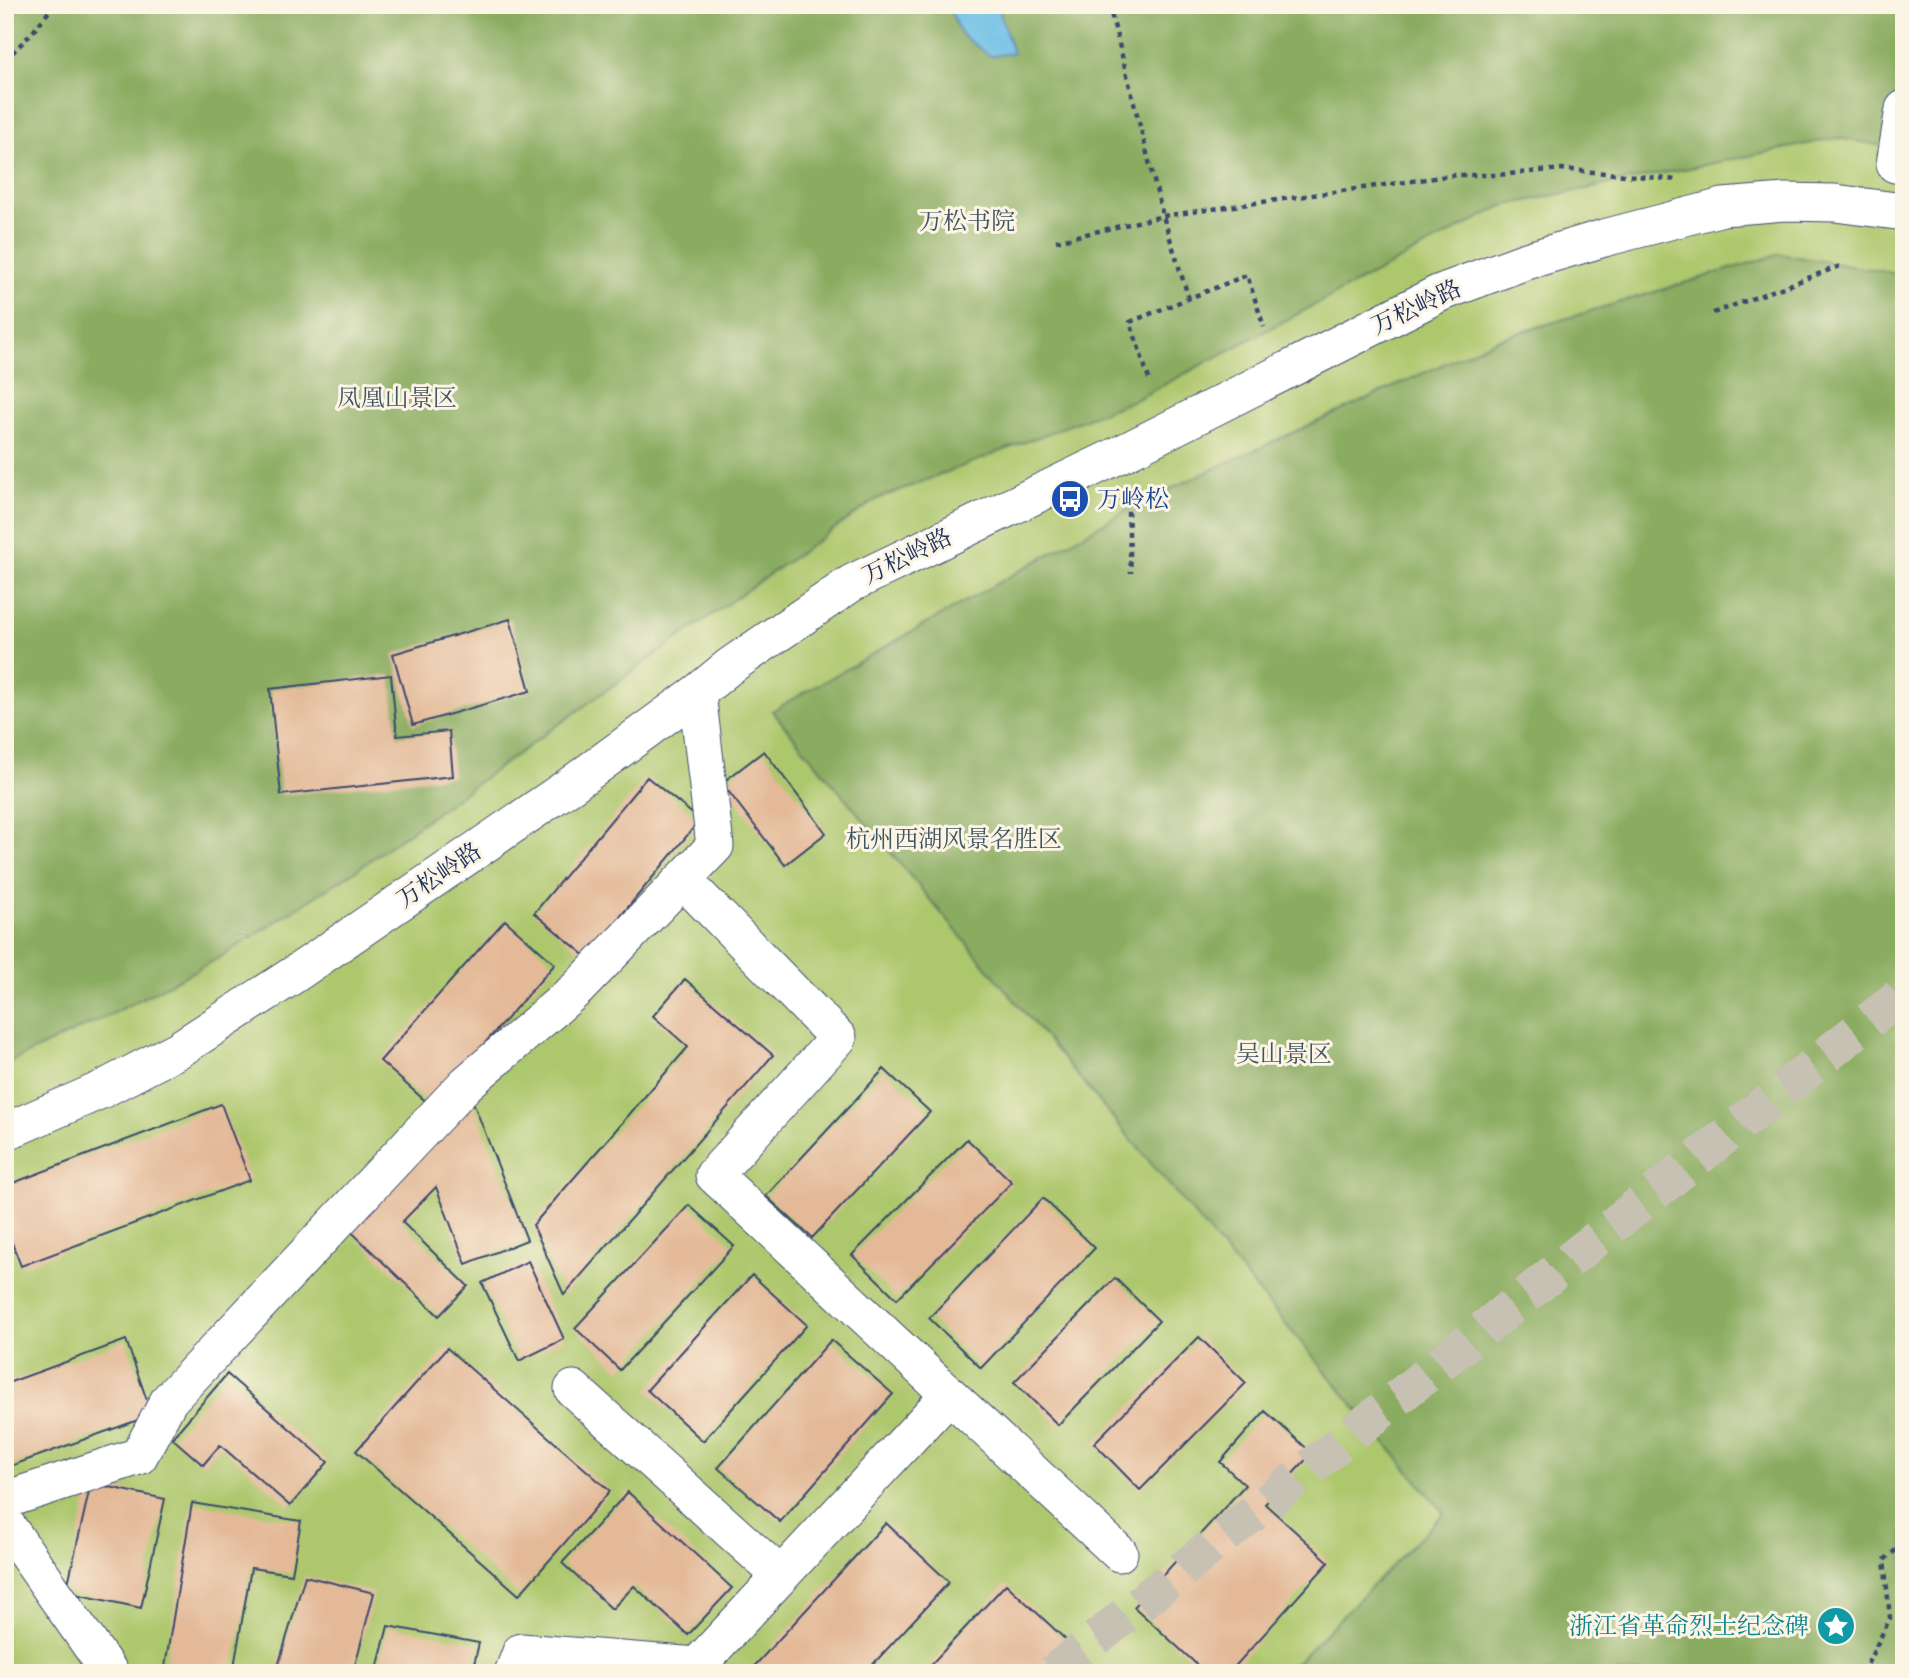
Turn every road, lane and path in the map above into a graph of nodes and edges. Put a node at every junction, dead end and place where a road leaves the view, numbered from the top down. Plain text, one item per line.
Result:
1 (54, 5) edge
2 (1109, 5) edge
3 (5, 60) edge
4 (1904, 109) edge
5 (1904, 165) edge
6 (1686, 181) dead end
7 (1904, 212) edge
8 (1163, 216) junction
9 (1056, 241) dead end
10 (1843, 265) dead end
11 (1189, 299) junction
12 (1713, 313) dead end
13 (1264, 327) dead end
14 (1149, 379) dead end
15 (1125, 452) junction
16 (1131, 573) dead end
17 (697, 693) junction
18 (683, 880) junction
19 (5, 1132) edge
20 (573, 1389) dead end
21 (949, 1395) junction
22 (5, 1500) edge
23 (5, 1523) edge
24 (1904, 1544) edge
25 (1119, 1553) dead end
26 (781, 1576) junction
27 (700, 1669) edge
28 (110, 1673) edge
29 (513, 1673) edge
30 (1863, 1673) edge

1 - 3 path
2 - 8 path
4 - 5 street
6 - 8 path
7 - 15 street, 万松岭路
8 - 9 path
8 - 11 path
10 - 12 path
11 - 13 path
11 - 14 path
15 - 16 path
15 - 17 street, 万松岭路
17 - 18 street
17 - 19 street, 万松岭路
18 - 21 street
18 - 22 street
20 - 26 street
21 - 25 street
21 - 26 street
23 - 28 street
24 - 30 path
26 - 27 street
27 - 29 street

